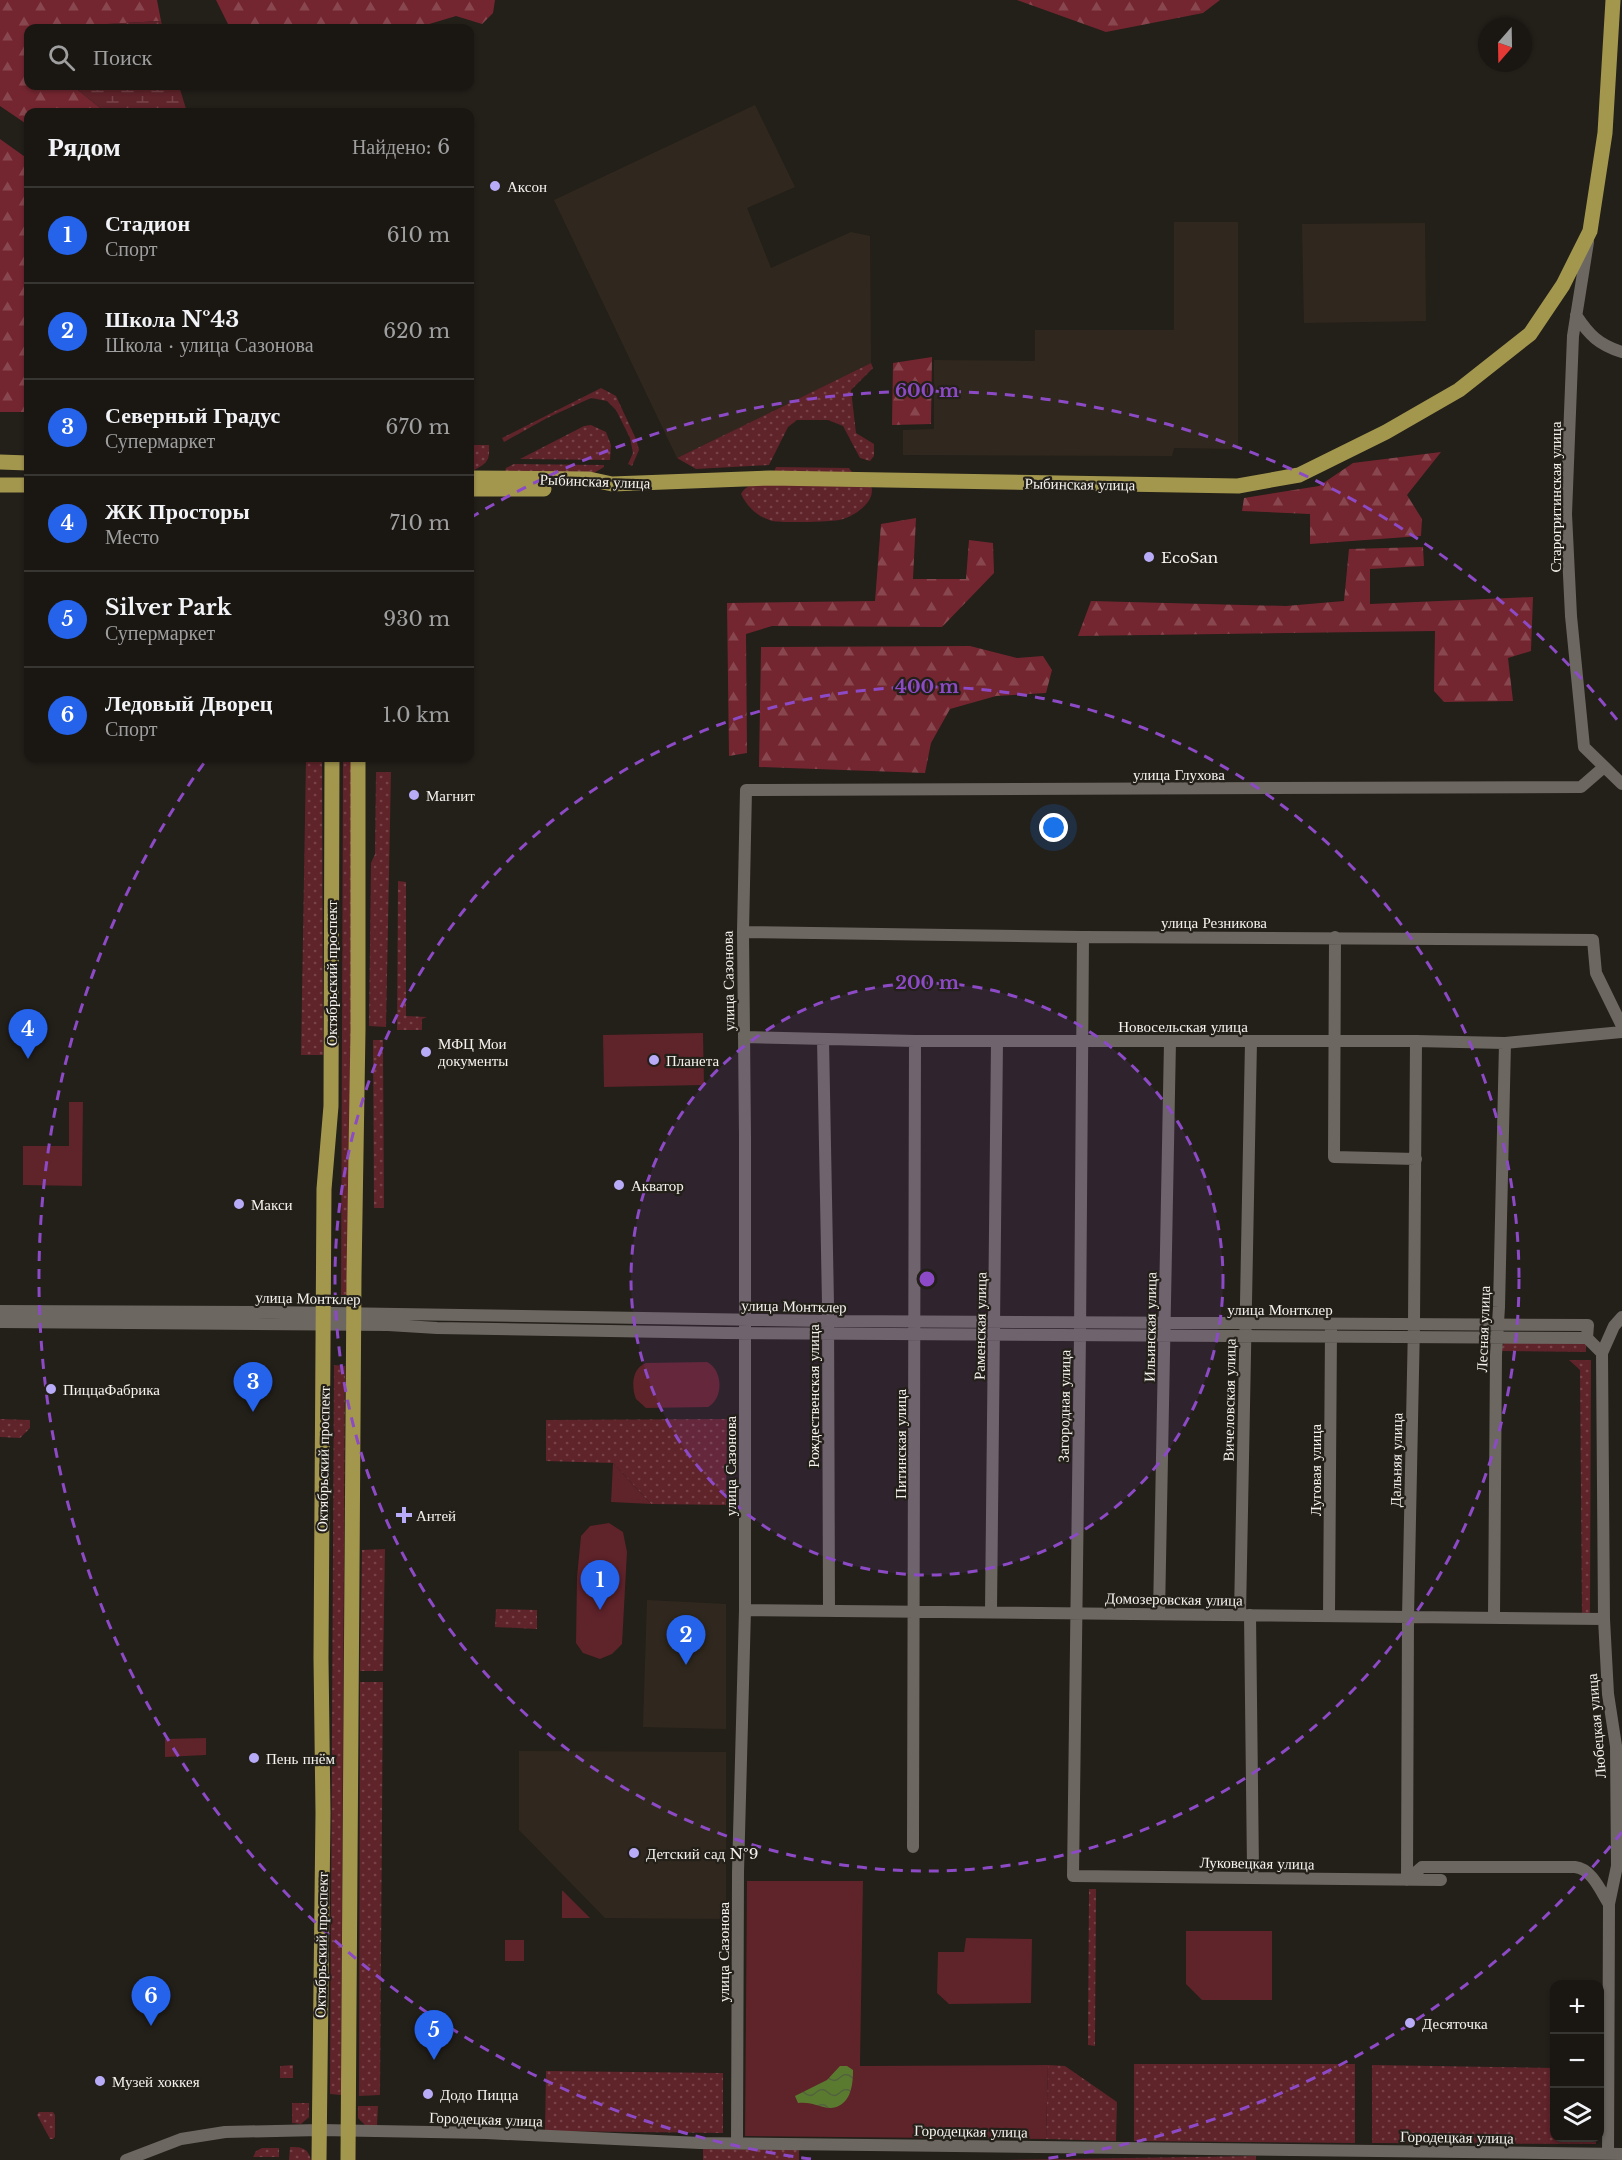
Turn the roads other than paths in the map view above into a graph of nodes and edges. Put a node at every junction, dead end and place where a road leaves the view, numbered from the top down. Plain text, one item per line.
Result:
1 (1613, 0) edge
2 (1590, 231) junction
3 (1576, 315) junction
4 (1622, 352) edge
5 (0, 462) edge
6 (24, 463) edge
7 (474, 478) edge
8 (612, 484) junction
9 (0, 485) edge
10 (24, 485) edge
11 (474, 489) edge
12 (332, 762) edge
13 (358, 762) edge
14 (1604, 767) junction
15 (1622, 784) edge
16 (746, 790) joint
17 (743, 932) junction
18 (1083, 937) junction
19 (1335, 937) junction
20 (1622, 1026) edge
21 (1622, 1032) edge
22 (744, 1037) junction
23 (823, 1039) junction
24 (915, 1041) junction
25 (997, 1041) junction
26 (1082, 1041) junction
27 (1170, 1041) junction
28 (1251, 1041) junction
29 (1334, 1041) junction
30 (1416, 1041) junction
31 (1505, 1043) junction
32 (1416, 1159) junction
33 (0, 1311) edge
34 (323, 1319) junction
35 (355, 1320) junction
36 (745, 1320) junction
37 (914, 1321) junction
38 (995, 1321) junction
39 (0, 1322) edge
40 (1618, 1322) edge
41 (1498, 1325) junction
42 (828, 1328) junction
43 (1080, 1329) junction
44 (1165, 1330) junction
45 (1245, 1330) junction
46 (1331, 1330) junction
47 (1414, 1331) junction
48 (745, 1333) junction
49 (914, 1334) junction
50 (994, 1335) junction
51 (1496, 1338) junction
52 (1587, 1338) junction
53 (1602, 1353) junction
54 (745, 1610) junction
55 (829, 1610) junction
56 (916, 1611) junction
57 (991, 1611) junction
58 (1075, 1613) junction
59 (1159, 1614) junction
60 (1245, 1615) junction
61 (1329, 1616) junction
62 (1408, 1617) junction
63 (1494, 1617) junction
64 (1604, 1619) junction
65 (914, 1847) dead end
66 (1253, 1869) dead end
67 (1073, 1876) joint
68 (1407, 1880) junction
69 (1441, 1880) dead end
70 (1609, 1904) junction
71 (320, 2130) junction
72 (349, 2131) junction
73 (737, 2143) junction
74 (1622, 2154) edge
75 (1608, 2157) edge
76 (126, 2160) edge
77 (319, 2160) edge
78 (348, 2160) edge

1 - 2 main road, Рыбинская улица
2 - 3 street, Старогритинская улица
2 - 8 main road, Рыбинская улица
3 - 4 street
3 - 14 street, Старогритинская улица
5 - 6 main road
7 - 8 main road, Рыбинская улица
8 - 11 main road
9 - 10 main road
12 - 34 main road, Октябрьский проспект
13 - 35 main road, Октябрьский проспект
14 - 15 street, Старогритинская улица
14 - 16 street, улица Глухова
16 - 17 street, улица Сазонова
17 - 18 street, улица Резникова
17 - 22 street, улица Сазонова
18 - 19 street, улица Резникова
18 - 26 street, Загородная улица
19 - 20 street, улица Резникова
19 - 29 street
21 - 31 street, Новосельская улица
22 - 23 street, Новосельская улица
22 - 36 street, улица Сазонова
23 - 24 street, Новосельская улица
23 - 42 street, Рождественская улица
24 - 25 street, Новосельская улица
24 - 37 street, Питинская улица
25 - 26 street, Новосельская улица
25 - 38 street, Раменская улица
26 - 27 street, Новосельская улица
26 - 43 street, Загородная улица
27 - 28 street, Новосельская улица
27 - 44 street, Ильинская улица
28 - 29 street, Новосельская улица
28 - 45 street, Вичеловская улица
29 - 30 street, Новосельская улица
29 - 32 street
30 - 31 street, Новосельская улица
30 - 32 street, Дальняя улица
31 - 41 street, Лесная улица
32 - 47 street, Дальняя улица
33 - 34 street, улица Монтклер
34 - 35 street, улица Монтклер
34 - 39 street, улица Монтклер
34 - 71 main road, Октябрьский проспект
35 - 36 street, улица Монтклер
35 - 48 street, улица Монтклер
35 - 72 main road, Октябрьский проспект
36 - 42 street, улица Монтклер
36 - 48 street, улица Сазонова
37 - 38 street, улица Монтклер
37 - 42 street, улица Монтклер
37 - 49 street, Питинская улица
38 - 43 street, улица Монтклер
38 - 50 street, Раменская улица
40 - 53 street, Любецкая улица
41 - 47 street, улица Монтклер
41 - 51 street, Лесная улица
41 - 52 street, улица Монтклер
42 - 48 street, улица Монтклер
42 - 49 street, улица Монтклер
42 - 55 street, Рождественская улица
43 - 44 street, улица Монтклер
43 - 50 street, улица Монтклер
43 - 58 street, Загородная улица
44 - 45 street, улица Монтклер
44 - 59 street, Ильинская улица
45 - 46 street, улица Монтклер
45 - 60 street, Вичеловская улица
46 - 47 street, улица Монтклер
46 - 61 street, Луговая улица
47 - 51 street, улица Монтклер
47 - 62 street, Дальняя улица
48 - 54 street, улица Сазонова
49 - 50 street, улица Монтклер
49 - 56 street, Питинская улица
50 - 57 street, Раменская улица
51 - 52 street, улица Монтклер
51 - 63 street, Лесная улица
52 - 53 street
53 - 64 street, Любецкая улица
54 - 55 street, Домозеровская улица
54 - 73 street, улица Сазонова
55 - 56 street, Домозеровская улица
56 - 57 street, Домозеровская улица
56 - 65 street, Питинская улица
57 - 58 street, Домозеровская улица
58 - 59 street, Домозеровская улица
58 - 67 street, Загородная улица
59 - 60 street, Домозеровская улица
60 - 61 street, Домозеровская улица
60 - 66 street, Вичеловская улица
61 - 62 street, Домозеровская улица
62 - 63 street, Домозеровская улица
62 - 68 street, Дальняя улица
63 - 64 street, Домозеровская улица
64 - 70 street, Любецкая улица
67 - 68 street, Луковецкая улица
68 - 69 street, Луковецкая улица
68 - 70 street
70 - 75 street, Любецкая улица
71 - 72 street, Городецкая улица
71 - 76 street, Городецкая улица
71 - 77 main road, Октябрьский проспект
72 - 73 street, Городецкая улица
72 - 78 main road, Октябрьский проспект
73 - 75 street, Городецкая улица
74 - 75 street, Городецкая улица

